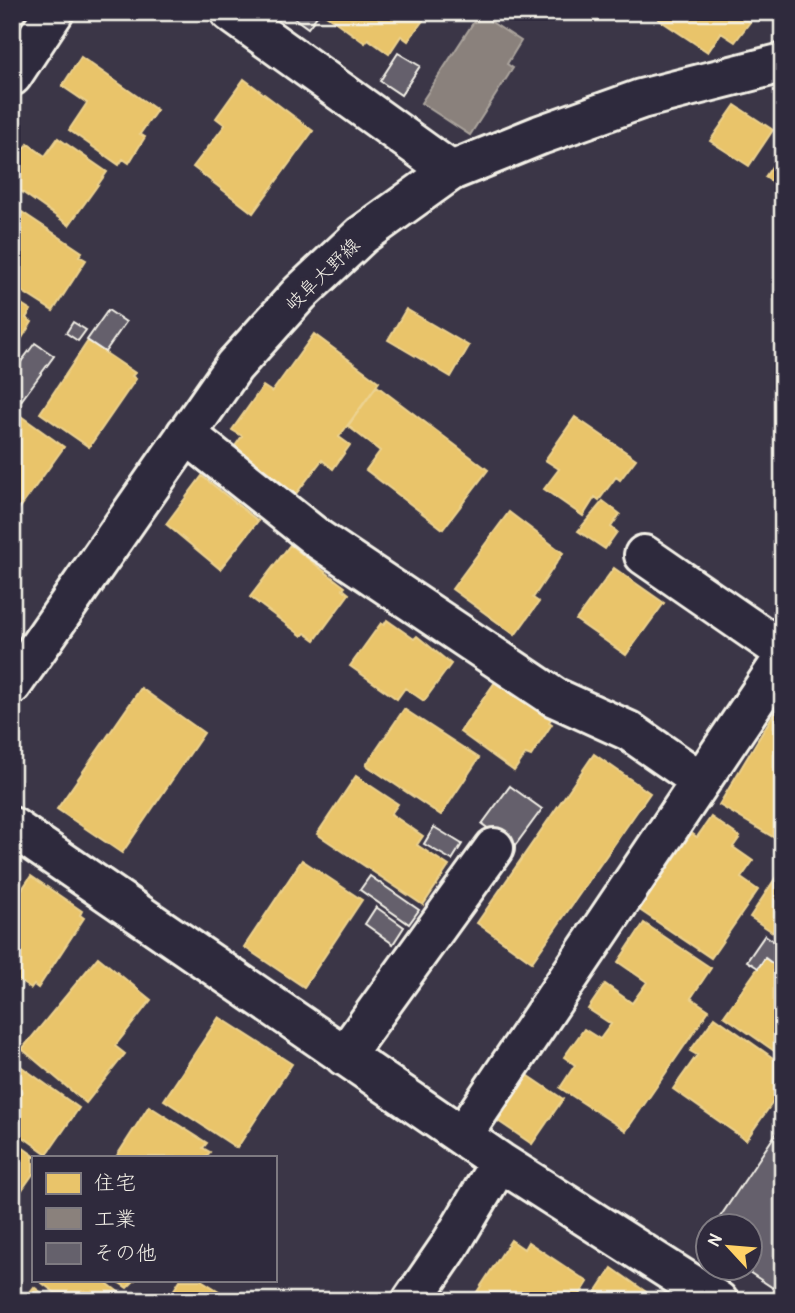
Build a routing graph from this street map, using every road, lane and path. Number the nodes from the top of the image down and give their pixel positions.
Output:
1 (54, 12) edge
2 (229, 12) edge
3 (783, 63) edge
4 (12, 76) edge
5 (451, 171) junction
6 (186, 434) junction
7 (644, 555) dead end
8 (783, 651) edge
9 (783, 659) edge
10 (12, 685) edge
11 (701, 781) junction
12 (12, 828) edge
13 (494, 848) dead end
14 (344, 1055) junction
15 (462, 1136) junction
16 (500, 1162) junction
17 (412, 1301) edge
18 (718, 1301) edge

1 - 4 street
2 - 5 street
3 - 5 street, 岐阜大野線
5 - 6 street, 岐阜大野線
6 - 10 street, 岐阜大野線
6 - 11 street
7 - 8 street
9 - 11 street
11 - 15 street
12 - 14 street
13 - 14 street
14 - 15 street
15 - 16 street
16 - 17 street
16 - 18 street

